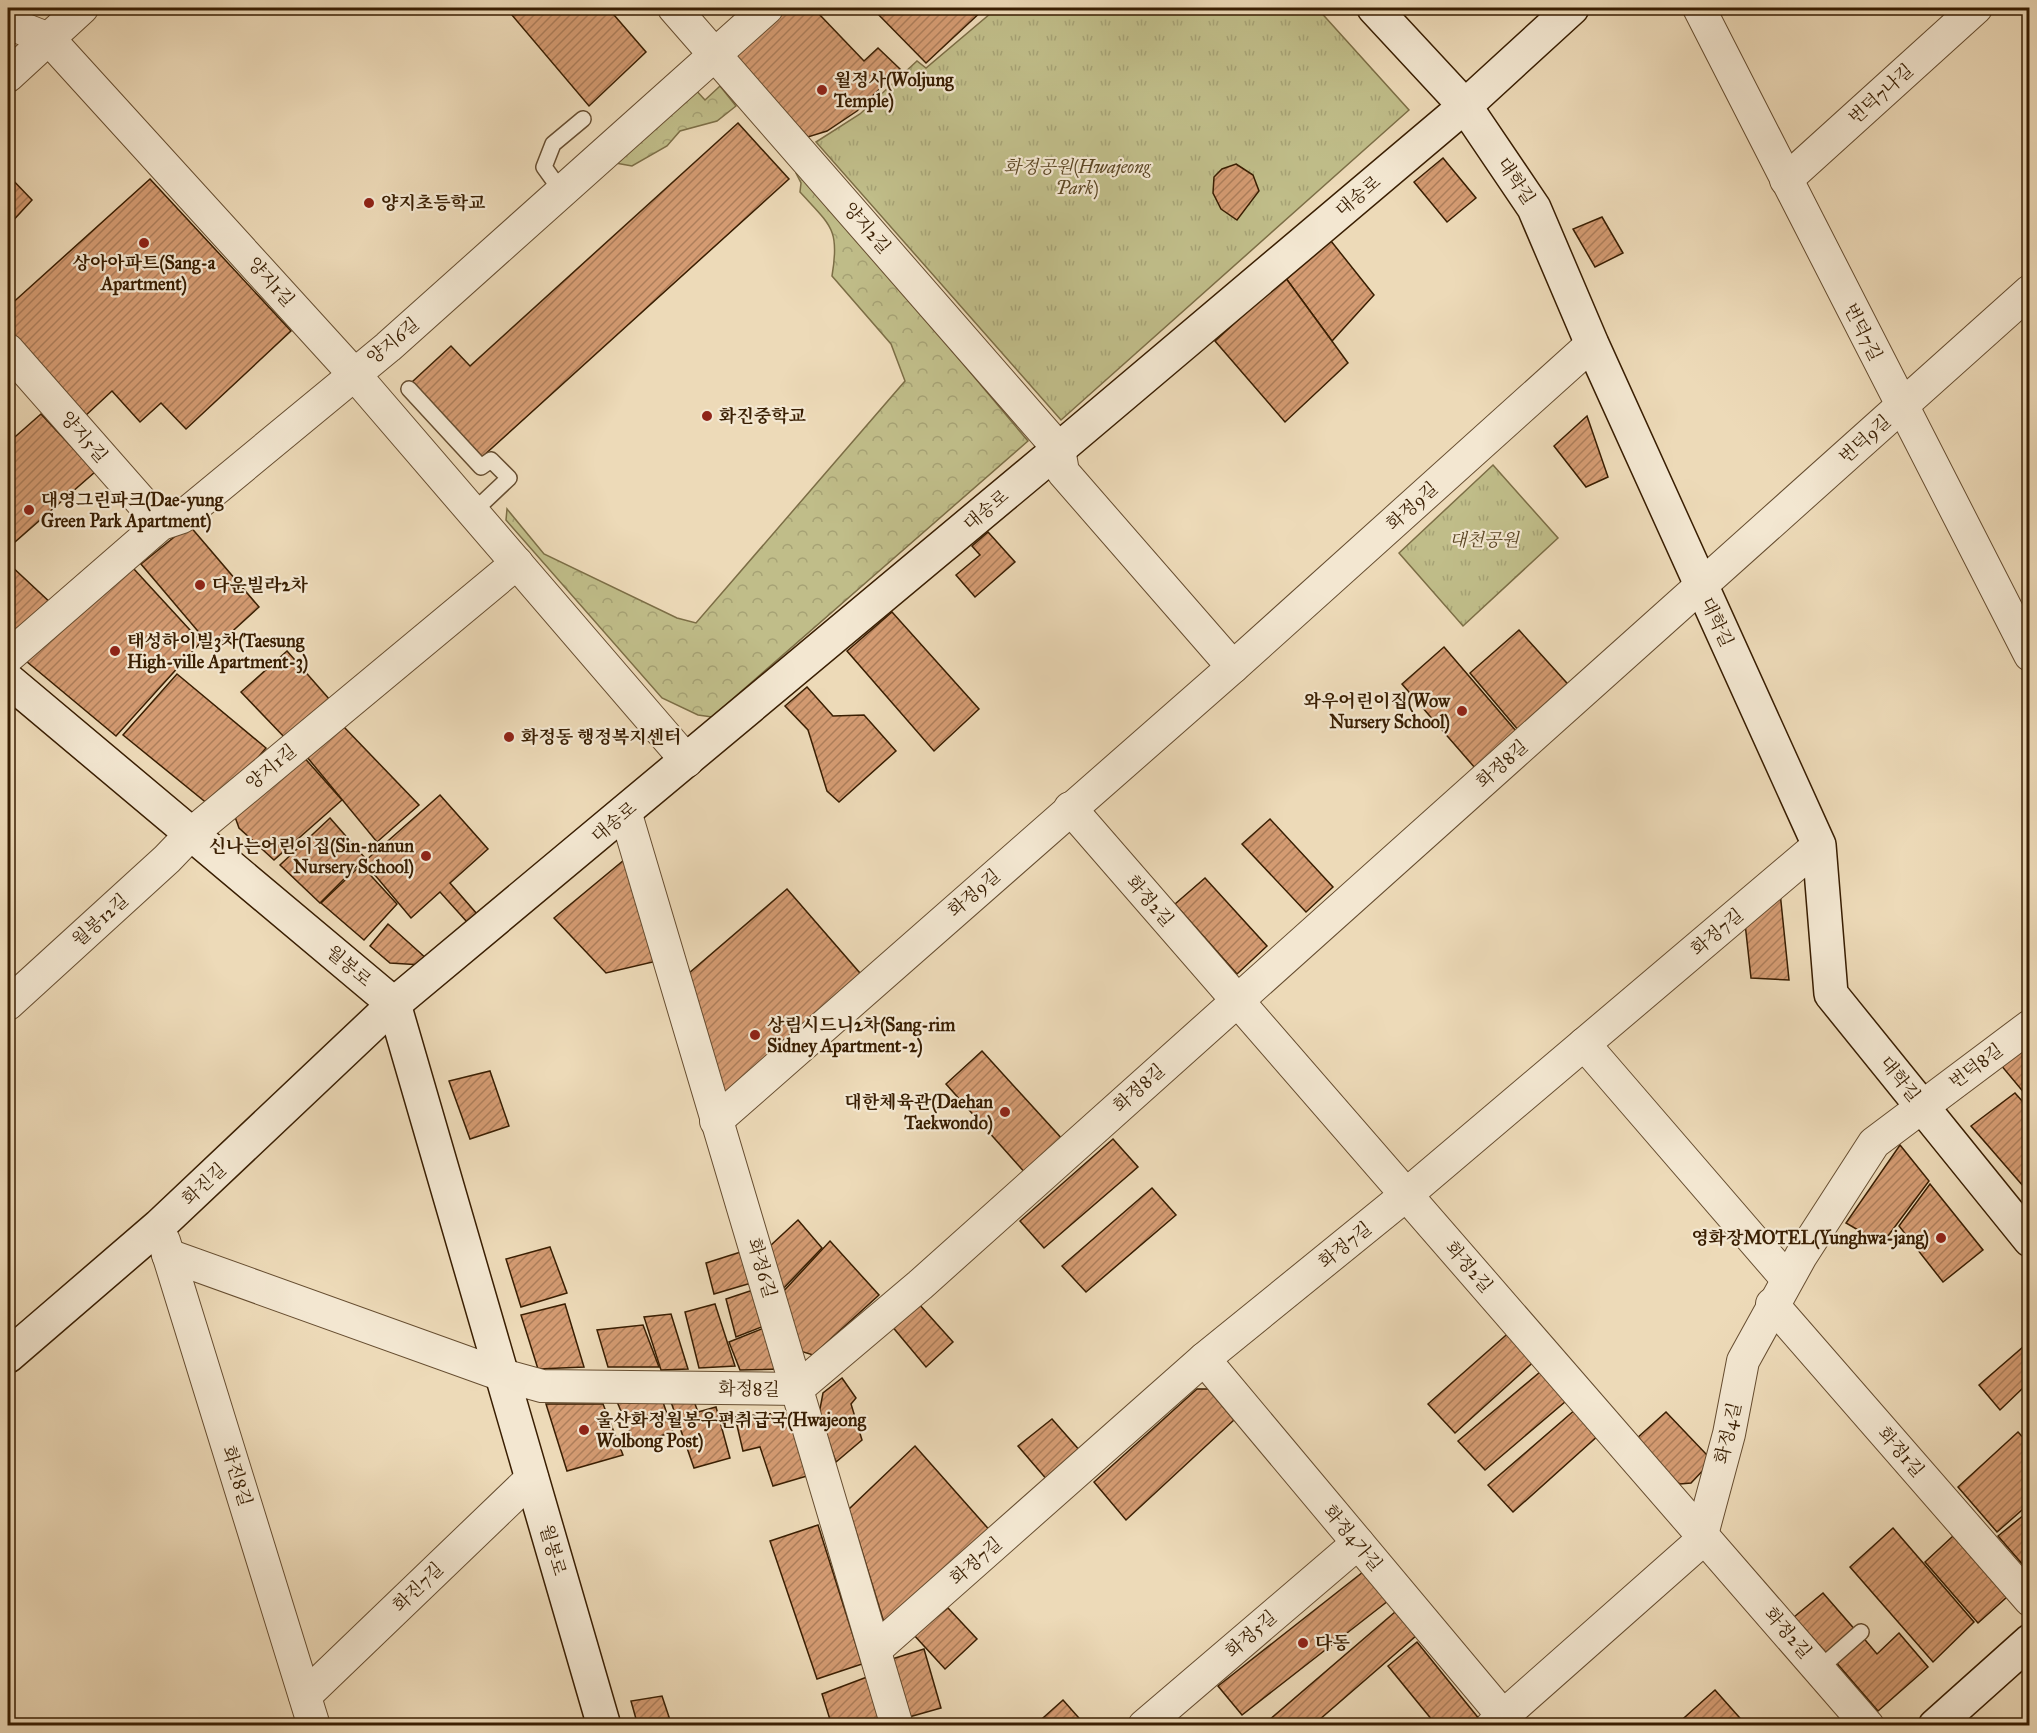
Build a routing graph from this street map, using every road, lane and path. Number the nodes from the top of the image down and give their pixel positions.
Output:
1 (82, 8) edge
2 (674, 8) edge
3 (766, 8) edge
4 (1374, 8) edge
5 (1572, 8) edge
6 (1699, 8) edge
7 (1976, 8) edge
8 (8, 23) edge
9 (49, 39) junction
10 (715, 54) junction
11 (8, 76) edge
12 (1465, 106) junction
13 (583, 119) dead end
14 (1786, 180) junction
15 (562, 192) junction
16 (2030, 291) edge
17 (1592, 344) junction
18 (8, 350) edge
19 (354, 374) junction
20 (408, 389) dead end
21 (1901, 406) junction
22 (1059, 449) junction
23 (473, 512) junction
24 (161, 524) junction
25 (517, 563) junction
26 (1701, 586) junction
27 (2020, 606) edge
28 (2030, 655) edge
29 (8, 657) edge
30 (1233, 668) junction
31 (8, 680) edge
32 (687, 761) junction
33 (1070, 808) junction
34 (626, 812) junction
35 (191, 834) junction
36 (1819, 845) junction
37 (1236, 1001) junction
38 (8, 1004) edge
39 (394, 1004) junction
40 (2030, 1026) edge
41 (1584, 1044) junction
42 (1922, 1106) junction
43 (716, 1121) junction
44 (1406, 1195) junction
45 (2030, 1240) edge
46 (164, 1241) junction
47 (1780, 1291) junction
48 (8, 1356) edge
49 (1204, 1359) junction
50 (502, 1375) junction
51 (797, 1389) junction
52 (532, 1478) junction
53 (1702, 1533) junction
54 (1358, 1543) junction
55 (2030, 1600) edge
56 (1861, 1632) dead end
57 (2030, 1641) edge
58 (875, 1650) junction
59 (1819, 1669) junction
60 (305, 1696) junction
61 (1498, 1721) edge
62 (314, 1725) edge
63 (604, 1725) edge
64 (897, 1725) edge
65 (1144, 1725) edge
66 (1868, 1725) edge
67 (1935, 1725) edge

1 - 9 street
2 - 10 street, 양지2길
3 - 10 street, 양지6길
4 - 12 street, 대학길
5 - 12 street, 대송로
6 - 14 street, 번덕7길
7 - 14 street, 번덕7나길
8 - 9 street, 양지1길
9 - 11 street
9 - 19 street, 양지1길
10 - 15 street, 양지6길
10 - 22 street, 양지2길
12 - 17 street, 대학길
12 - 22 street, 대송로
13 - 15 lane
14 - 21 street, 번덕7길
15 - 19 street, 양지6길
16 - 21 street, 번덕9길
17 - 26 street, 대학길
17 - 30 street, 화정9길
18 - 24 street, 양지5길
19 - 23 street, 양지1길
19 - 24 street, 양지6길
20 - 23 lane
21 - 26 street, 번덕9길
21 - 27 street, 번덕7길
22 - 30 street
22 - 32 street, 대송로
23 - 25 street, 양지1길
24 - 29 street, 양지6길
25 - 32 street, 양지1길
25 - 35 street, 양지1길
26 - 36 street, 대학길
26 - 37 street, 화정8길
27 - 28 street, 번덕7길
30 - 33 street, 화정9길
31 - 35 street, 월봉로
32 - 34 street, 대송로
33 - 37 street, 화정2길
33 - 43 street, 화정9길
34 - 39 street, 대송로
34 - 43 street, 화정6길
35 - 38 street, 월봉12길
35 - 39 street, 월봉로
36 - 41 street, 화정7길
36 - 42 street, 대학길
37 - 44 street, 화정2길
37 - 51 street, 화정8길
39 - 46 street, 화진길
39 - 50 street, 월봉로
40 - 42 street, 번덕8길
41 - 44 street, 화정7길
41 - 47 street, 화정1길
42 - 45 street, 대학길
42 - 47 street, 화정4길
43 - 51 street, 화정6길
44 - 49 street, 화정7길
44 - 53 street, 화정2길
46 - 48 street, 화진길
46 - 50 street
46 - 60 street, 화진8길
47 - 53 street, 화정4길
47 - 55 street, 화정1길
49 - 54 street, 화정4가길
49 - 58 street, 화정7길
50 - 51 street, 화정8길
50 - 52 street, 월봉로
51 - 58 street, 화정6길
52 - 60 street, 화진7길
52 - 63 street, 월봉로
53 - 59 street, 화정2길
53 - 61 street, 화정4길
54 - 61 street, 화정4가길
54 - 65 street, 화정5길
56 - 59 lane
57 - 67 street
58 - 64 street, 화정6길
59 - 66 street, 화정2길
60 - 62 street, 화진8길

